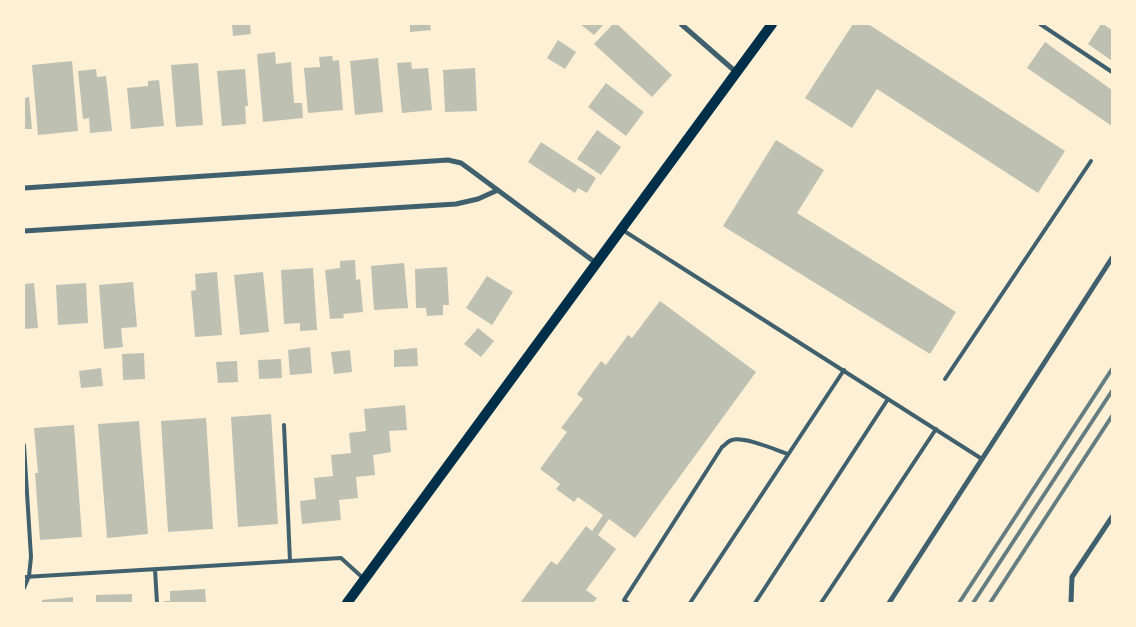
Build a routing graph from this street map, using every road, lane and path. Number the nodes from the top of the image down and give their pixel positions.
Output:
1 (681, 24) edge
2 (772, 24) edge
3 (1040, 24) edge
4 (736, 72) junction
5 (1112, 72) edge
6 (1091, 160) dead end
7 (24, 188) edge
8 (498, 190) junction
9 (621, 229) junction
10 (24, 231) edge
11 (1112, 258) edge
12 (596, 263) junction
13 (844, 370) junction
14 (945, 379) dead end
15 (888, 399) junction
16 (284, 425) dead end
17 (936, 429) junction
18 (24, 445) edge
19 (788, 454) junction
20 (982, 459) junction
21 (1112, 516) edge
22 (290, 561) junction
23 (155, 569) junction
24 (26, 576) edge
25 (365, 579) junction
26 (24, 588) edge
27 (156, 603) edge
28 (347, 603) edge
29 (628, 603) edge
30 (690, 603) edge
31 (755, 603) edge
32 (821, 603) edge
33 (889, 603) edge
34 (1071, 603) edge

1 - 4 street
2 - 4 main road
3 - 5 lane
4 - 9 main road
6 - 14 lane
7 - 8 street
8 - 10 street
8 - 12 street
9 - 12 main road
9 - 13 lane
11 - 20 street
12 - 25 main road
13 - 15 lane
13 - 19 lane
15 - 17 lane
15 - 31 lane
16 - 22 lane
17 - 20 lane
17 - 32 lane
18 - 24 lane
19 - 29 lane
19 - 30 lane
20 - 33 street
21 - 34 street
22 - 23 lane
22 - 25 lane
23 - 24 lane
23 - 27 lane
24 - 26 lane
25 - 28 main road

